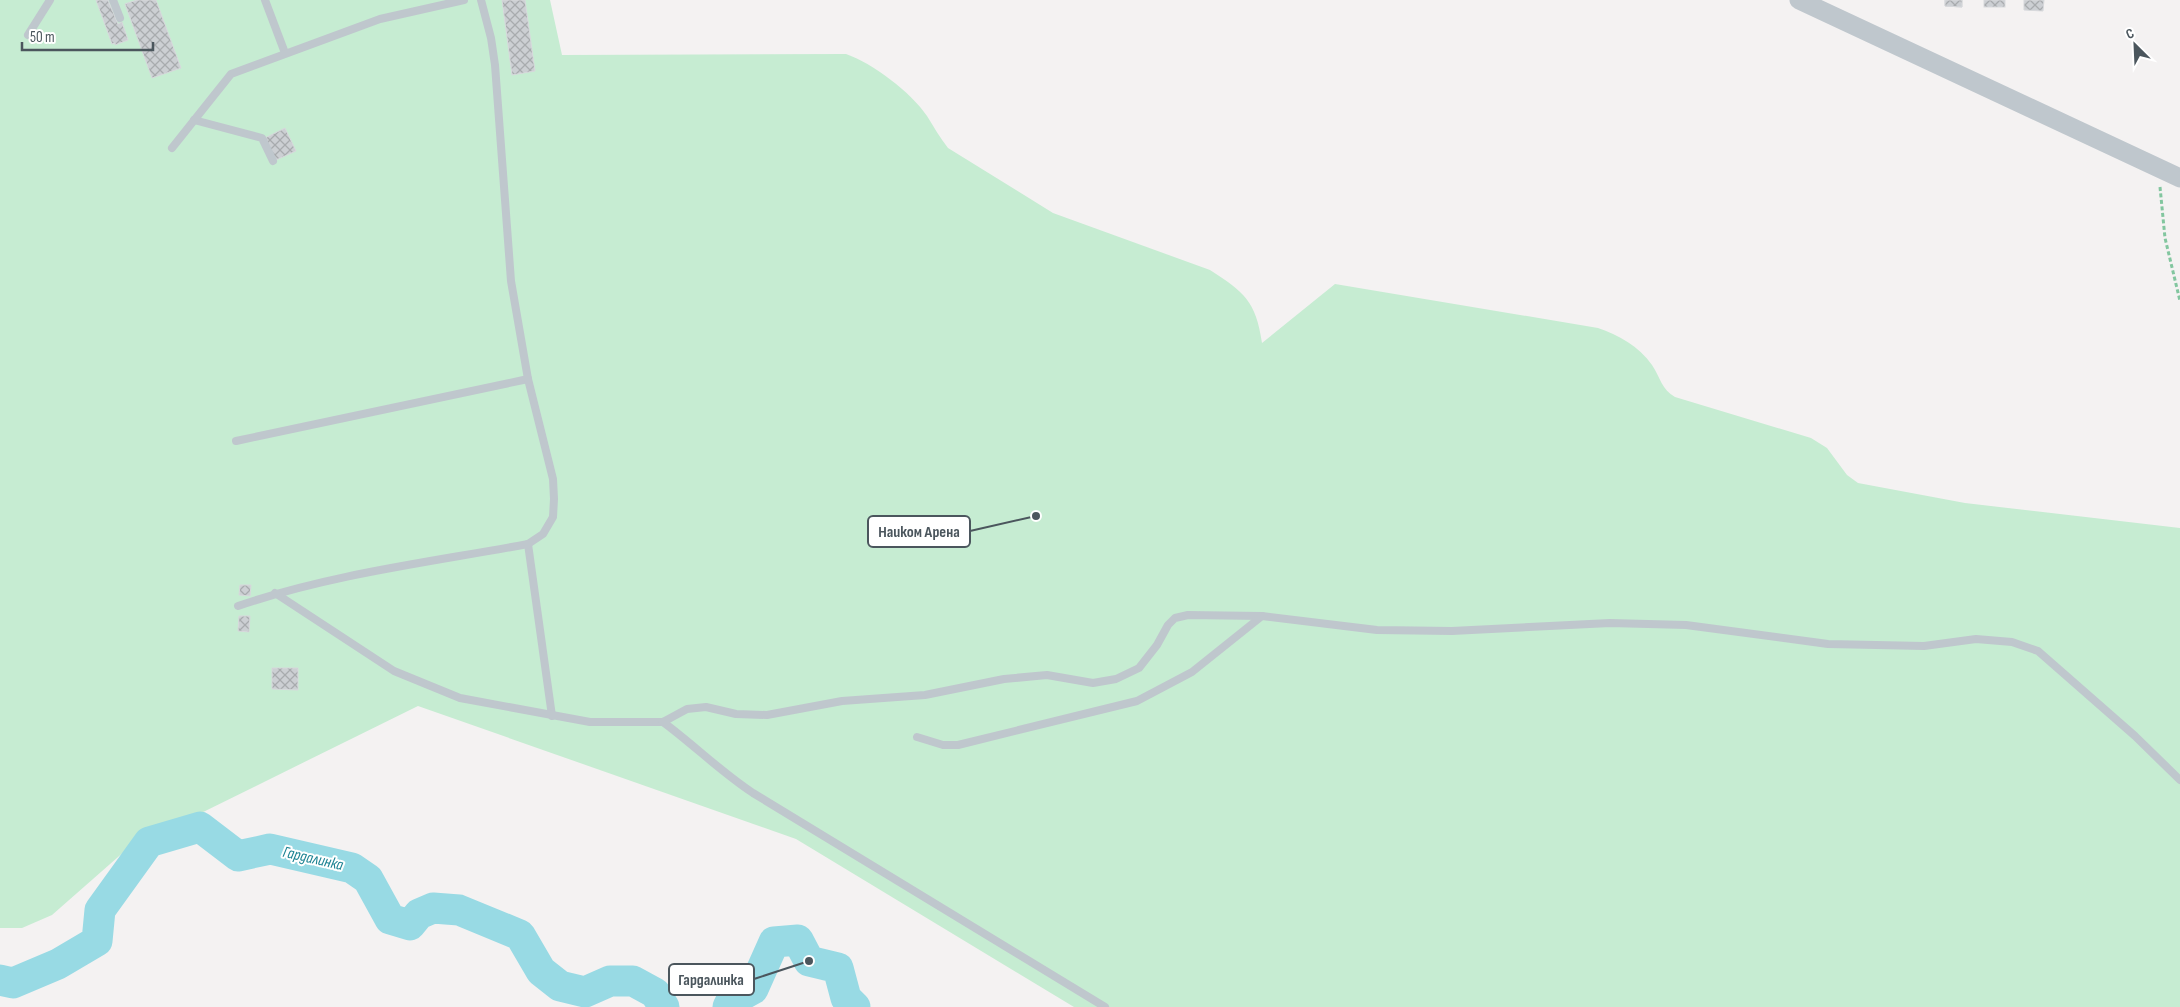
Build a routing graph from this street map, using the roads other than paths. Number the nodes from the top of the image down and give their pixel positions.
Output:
1 (50, 0) edge
2 (113, 0) edge
3 (265, 0) edge
4 (464, 0) edge
5 (481, 0) edge
6 (1799, 0) edge
7 (120, 18) dead end
8 (28, 35) dead end
9 (285, 53) junction
10 (194, 120) junction
11 (172, 148) dead end
12 (273, 161) dead end
13 (2180, 178) edge
14 (528, 379) junction
15 (236, 442) dead end
16 (528, 544) junction
17 (275, 593) junction
18 (238, 606) dead end
19 (1262, 616) junction
20 (552, 716) junction
21 (663, 722) junction
22 (917, 737) dead end
23 (2180, 780) edge
24 (1105, 1007) edge

1 - 8 lane
2 - 7 lane
3 - 9 lane
4 - 9 lane
5 - 14 lane
6 - 13 street
9 - 10 lane
10 - 11 lane
10 - 12 lane
14 - 15 lane
14 - 16 lane
16 - 17 lane
16 - 20 lane
17 - 18 lane
17 - 20 lane
19 - 21 lane
19 - 22 lane
19 - 23 lane
20 - 21 lane
21 - 24 lane

